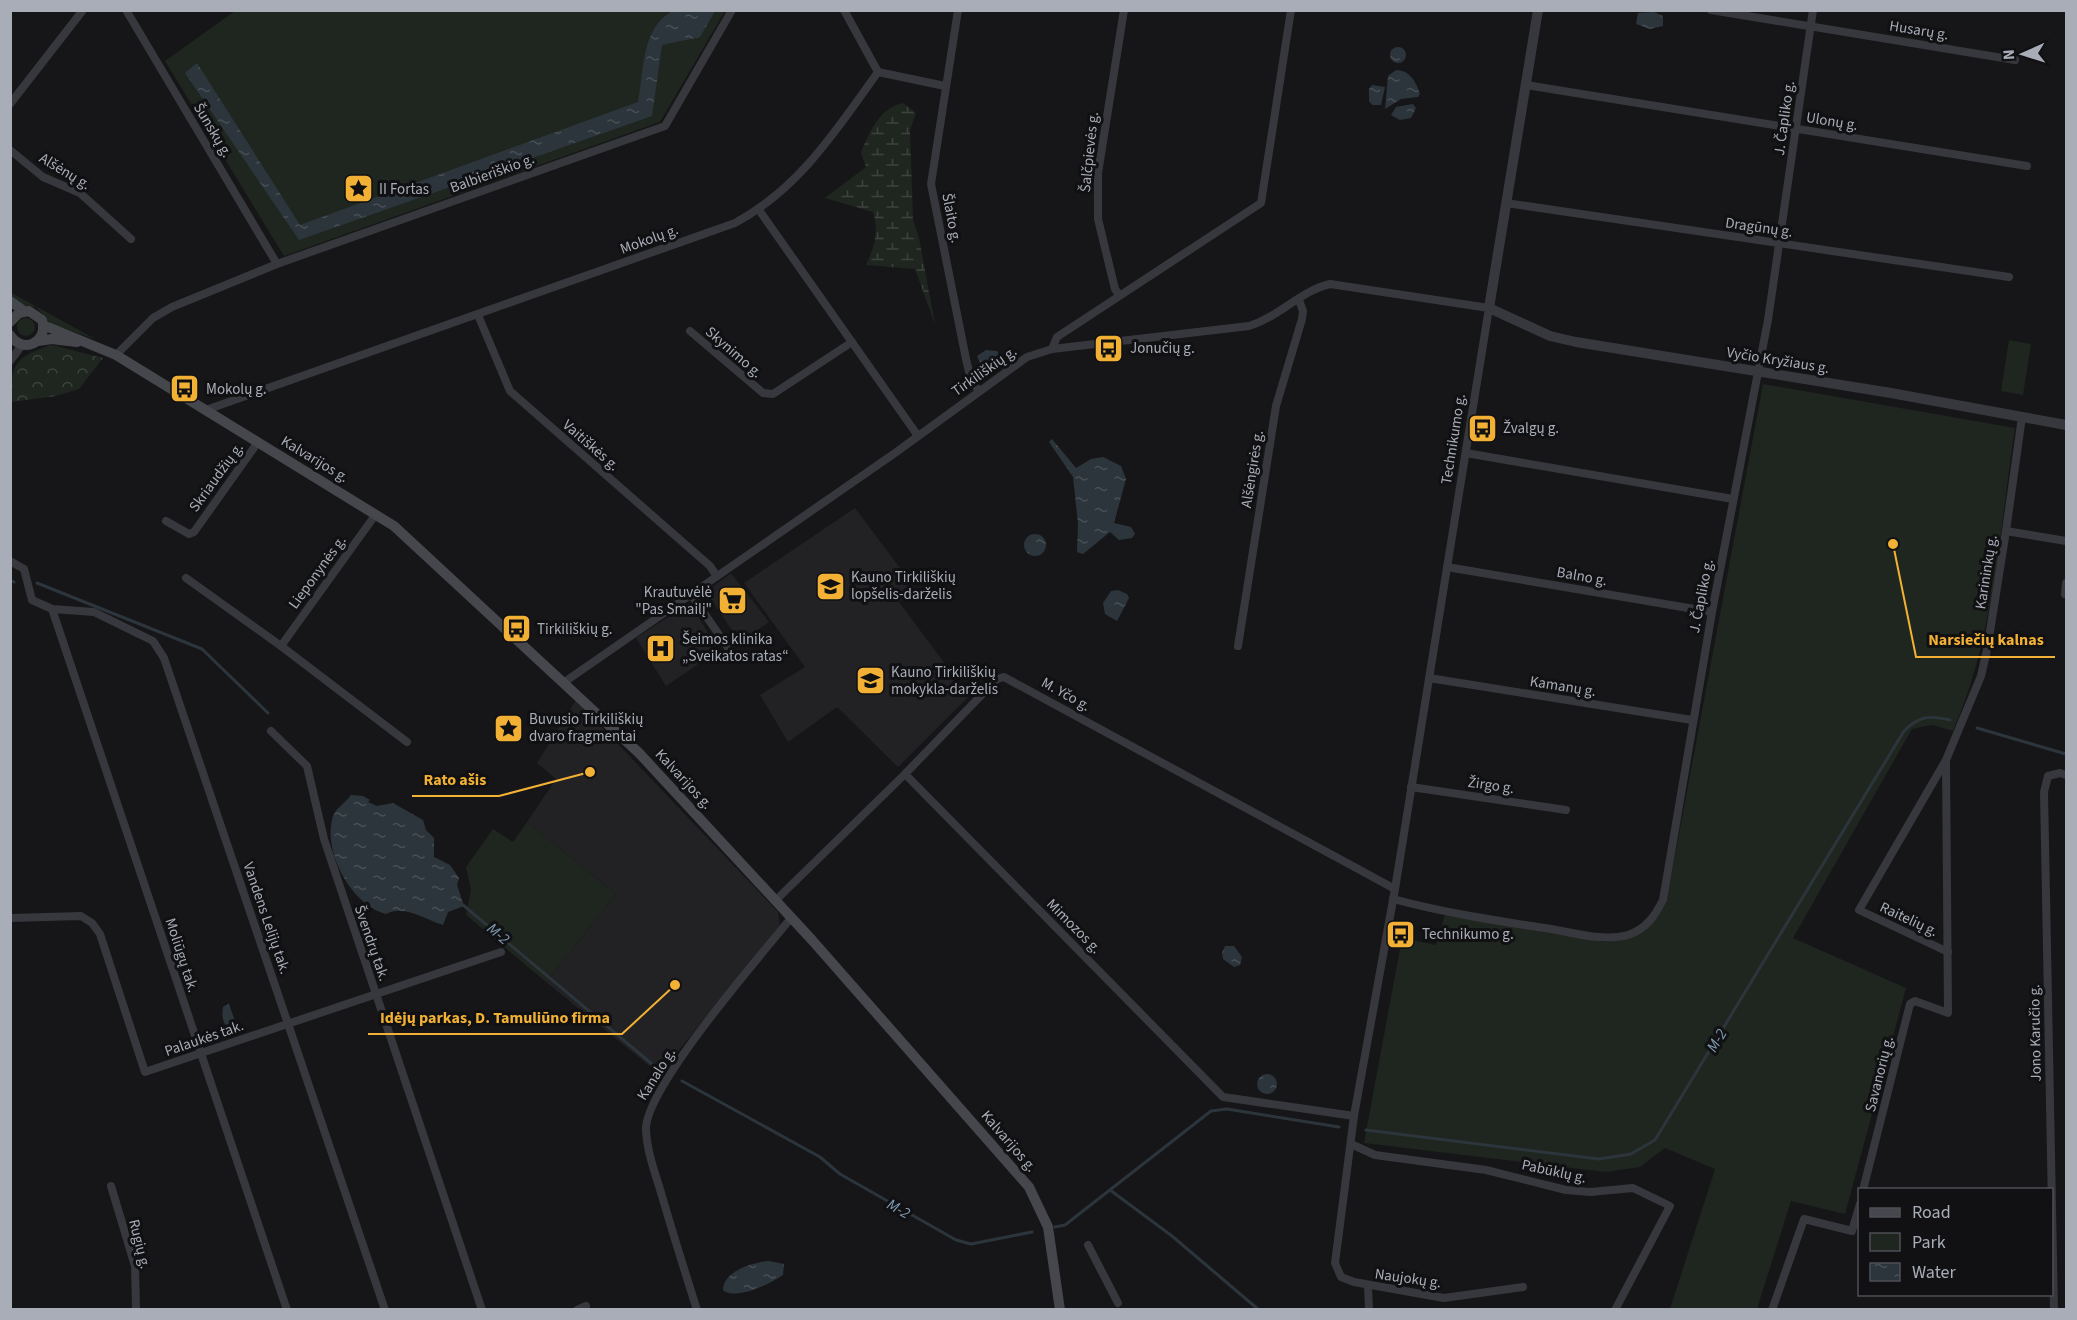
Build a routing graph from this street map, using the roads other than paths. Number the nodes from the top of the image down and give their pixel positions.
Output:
1 (83, 10) edge
2 (126, 10) edge
3 (732, 10) edge
4 (844, 10) edge
5 (958, 10) edge
6 (1124, 10) edge
7 (1291, 10) edge
8 (1538, 10) edge
9 (1711, 10) edge
10 (1813, 10) edge
11 (1811, 26) junction
12 (2015, 60) dead end
13 (878, 72) junction
14 (1526, 85) junction
15 (945, 86) junction
16 (10, 104) edge
17 (1797, 129) junction
18 (10, 150) edge
19 (2027, 166) dead end
20 (1506, 203) junction
21 (759, 210) junction
22 (131, 239) dead end
23 (1780, 244) junction
24 (277, 264) junction
25 (2009, 277) dead end
26 (1119, 295) junction
27 (1299, 300) junction
28 (10, 301) edge
29 (1489, 308) junction
30 (24, 311) junction
31 (478, 315) junction
32 (11, 320) edge
33 (43, 325) junction
34 (690, 331) dead end
35 (38, 340) junction
36 (14, 341) edge
37 (852, 342) junction
38 (95, 345) junction
39 (1052, 349) junction
40 (116, 355) junction
41 (10, 361) edge
42 (1758, 372) junction
43 (979, 391) junction
44 (206, 410) junction
45 (2022, 417) junction
46 (2067, 425) edge
47 (918, 436) junction
48 (258, 442) junction
49 (1466, 453) junction
50 (1734, 498) junction
51 (376, 514) junction
52 (166, 522) dead end
53 (2006, 531) junction
54 (2067, 541) edge
55 (10, 561) edge
56 (1447, 567) junction
57 (716, 575) junction
58 (186, 578) dead end
59 (2067, 583) edge
60 (690, 593) junction
61 (2065, 594) dead end
62 (52, 609) junction
63 (1712, 612) junction
64 (281, 646) junction
65 (1238, 646) dead end
66 (736, 659) dead end
67 (1429, 678) junction
68 (563, 683) junction
69 (1692, 720) junction
70 (271, 731) dead end
71 (407, 742) dead end
72 (1946, 760) junction
73 (905, 774) junction
74 (2067, 775) edge
75 (1411, 786) junction
76 (1566, 810) dead end
77 (1395, 889) junction
78 (1393, 899) junction
79 (776, 900) junction
80 (1859, 910) joint
81 (10, 918) edge
82 (791, 918) junction
83 (501, 952) dead end
84 (1948, 952) junction
85 (376, 995) junction
86 (288, 1024) junction
87 (201, 1054) junction
88 (1354, 1116) junction
89 (1352, 1144) junction
90 (111, 1186) dead end
91 (1864, 1188) edge
92 (2052, 1188) edge
93 (1858, 1211) edge
94 (1088, 1245) dead end
95 (2053, 1258) edge
96 (1335, 1263) joint
97 (1368, 1286) junction
98 (1523, 1287) dead end
99 (1118, 1303) dead end
100 (136, 1310) edge
101 (286, 1310) edge
102 (384, 1310) edge
103 (482, 1310) edge
104 (697, 1310) edge
105 (1060, 1310) edge
106 (1369, 1310) edge
107 (1615, 1310) edge
108 (1772, 1310) edge
109 (2054, 1310) edge

1 - 16 street
2 - 24 street, Šunskų g.
3 - 24 street, Balbieriškio g.
4 - 13 street
5 - 15 street, Šlaito g.
6 - 26 street, Šalčpievės g.
7 - 26 street, Tirkiliškių g.
8 - 14 street, Technikumo g.
9 - 11 street, Husarų g.
10 - 11 street, J. Čapliko g.
11 - 12 street, Husarų g.
11 - 17 street, J. Čapliko g.
13 - 15 street
13 - 21 street, Mokolų g.
14 - 17 street, Ulonų g.
14 - 20 street, Technikumo g.
15 - 43 street, Šlaito g.
17 - 19 street, Ulonų g.
17 - 23 street, J. Čapliko g.
18 - 22 street, Alšėnų g.
20 - 23 street, Dragūnų g.
20 - 29 street, Technikumo g.
21 - 31 street, Mokolų g.
21 - 37 street
23 - 25 street, Dragūnų g.
23 - 42 street, J. Čapliko g.
24 - 40 street, Balbieriškio g.
26 - 39 street, Tirkiliškių g.
27 - 29 street
27 - 39 street
27 - 65 street, Alšėngirės g.
28 - 30 main road
29 - 42 street, Vyčio Kryžiaus g.
29 - 49 street, Technikumo g.
30 - 32 main road
30 - 33 main road, Kalvarijos g.
31 - 44 street, Mokolų g.
31 - 57 street, Vaitiškės g.
33 - 35 main road
33 - 38 main road, Kalvarijos g.
34 - 37 street, Skynimo g.
35 - 36 main road, Kalvarijos g.
35 - 38 main road, Kalvarijos g.
36 - 41 street
37 - 47 street
38 - 40 main road, Kalvarijos g.
39 - 43 street, Tirkiliškių g.
40 - 44 main road, Kalvarijos g.
42 - 45 street, Vyčio Kryžiaus g.
42 - 50 street, J. Čapliko g.
43 - 47 street, Tirkiliškių g.
44 - 48 main road, Kalvarijos g.
45 - 46 street, Vyčio Kryžiaus g.
45 - 53 street, Karininkų g.
47 - 57 street, Tirkiliškių g.
48 - 51 main road, Kalvarijos g.
48 - 52 street, Skriaudžių g.
49 - 50 street
49 - 56 street, Technikumo g.
50 - 63 street, J. Čapliko g.
51 - 64 street, Lieponynės g.
51 - 68 main road, Kalvarijos g.
53 - 54 street
53 - 72 street, Karininkų g.
55 - 62 street
56 - 63 street, Balno g.
56 - 67 street, Technikumo g.
57 - 60 street, Tirkiliškių g.
58 - 64 street
59 - 61 street
60 - 66 street
60 - 68 street, Tirkiliškių g.
62 - 86 street, Vandens Lelijų tak.
62 - 87 street, Moliūgų tak.
63 - 69 street, J. Čapliko g.
64 - 71 street
67 - 69 street, Kamanų g.
67 - 75 street, Technikumo g.
68 - 79 main road, Kalvarijos g.
69 - 78 street, J. Čapliko g.
70 - 85 street, Švendrų tak.
72 - 80 street, Karininkų g.
72 - 84 street
73 - 77 street, M. Yčo g.
73 - 79 street, M. Yčo g.
73 - 88 street, Mimozos g.
74 - 92 street, Jono Karučio g.
75 - 76 street, Žirgo g.
75 - 77 street, Technikumo g.
77 - 78 street, Technikumo g.
78 - 88 street, Technikumo g.
79 - 82 main road, Kalvarijos g.
80 - 84 street, Raitelių g.
81 - 87 street, Palaukės tak.
82 - 104 street, Kanalo g.
82 - 105 main road, Kalvarijos g.
83 - 85 street, Palaukės tak.
84 - 91 street, Savanorių g.
85 - 86 street, Palaukės tak.
85 - 103 street, Švendrų tak.
86 - 87 street, Palaukės tak.
86 - 102 street, Vandens Lelijų tak.
87 - 101 street, Moliūgų tak.
88 - 89 street, Technikumo g.
89 - 96 street, Technikumo g.
89 - 107 street, Pabūklų g.
90 - 100 street, Rugių g.
93 - 108 street
94 - 99 street
95 - 109 street, Jono Karučio g.
96 - 97 street, Naujokų g.
97 - 98 street, Naujokų g.
97 - 106 street

